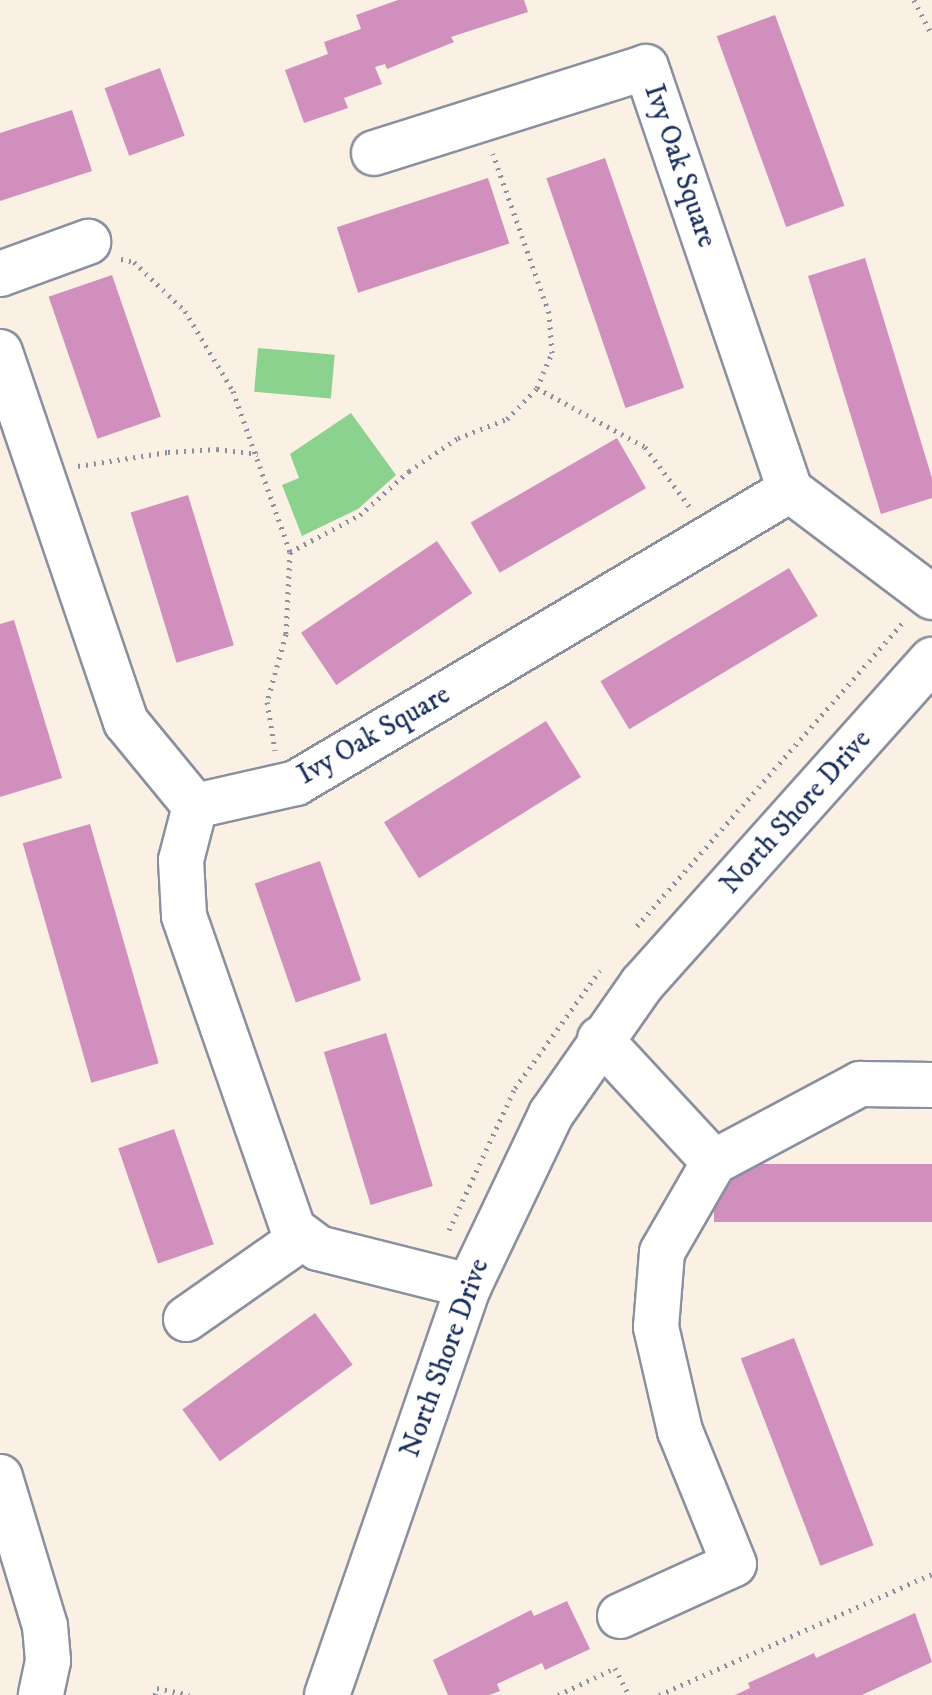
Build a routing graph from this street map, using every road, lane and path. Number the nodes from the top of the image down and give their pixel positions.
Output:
1 (914, 0) edge
2 (932, 35) edge
3 (480, 119) junction
4 (374, 153) dead end
5 (78, 245) joint
6 (0, 274) edge
7 (0, 352) edge
8 (537, 388) junction
9 (258, 454) junction
10 (42, 476) junction
11 (790, 490) junction
12 (710, 536) junction
13 (290, 552) junction
14 (932, 597) edge
15 (932, 660) edge
16 (281, 787) junction
17 (195, 806) junction
18 (600, 1039) junction
19 (932, 1085) edge
20 (714, 1162) junction
21 (303, 1237) junction
22 (469, 1286) junction
23 (186, 1319) dead end
24 (0, 1477) edge
25 (932, 1574) edge
26 (620, 1616) dead end
27 (41, 1695) edge
28 (155, 1695) edge
29 (189, 1695) edge
30 (327, 1695) edge
31 (558, 1695) edge
32 (629, 1695) edge
33 (659, 1695) edge

1 - 2 path
3 - 4 street, Ivy Oak Square
3 - 8 path
3 - 11 street, Ivy Oak Square
5 - 6 street
5 - 9 path
7 - 10 street
8 - 12 path
8 - 13 path
9 - 10 path
9 - 13 path
10 - 17 street
11 - 12 street, Ivy Oak Square
11 - 14 street
12 - 16 street, Ivy Oak Square
13 - 16 path
15 - 18 street, North Shore Drive
16 - 17 street, Ivy Oak Square
17 - 21 street
18 - 20 street
18 - 22 street, North Shore Drive
19 - 20 street
20 - 26 street
21 - 22 street
21 - 23 street
22 - 30 street, North Shore Drive
24 - 27 street
25 - 33 path
28 - 29 path
31 - 32 path

